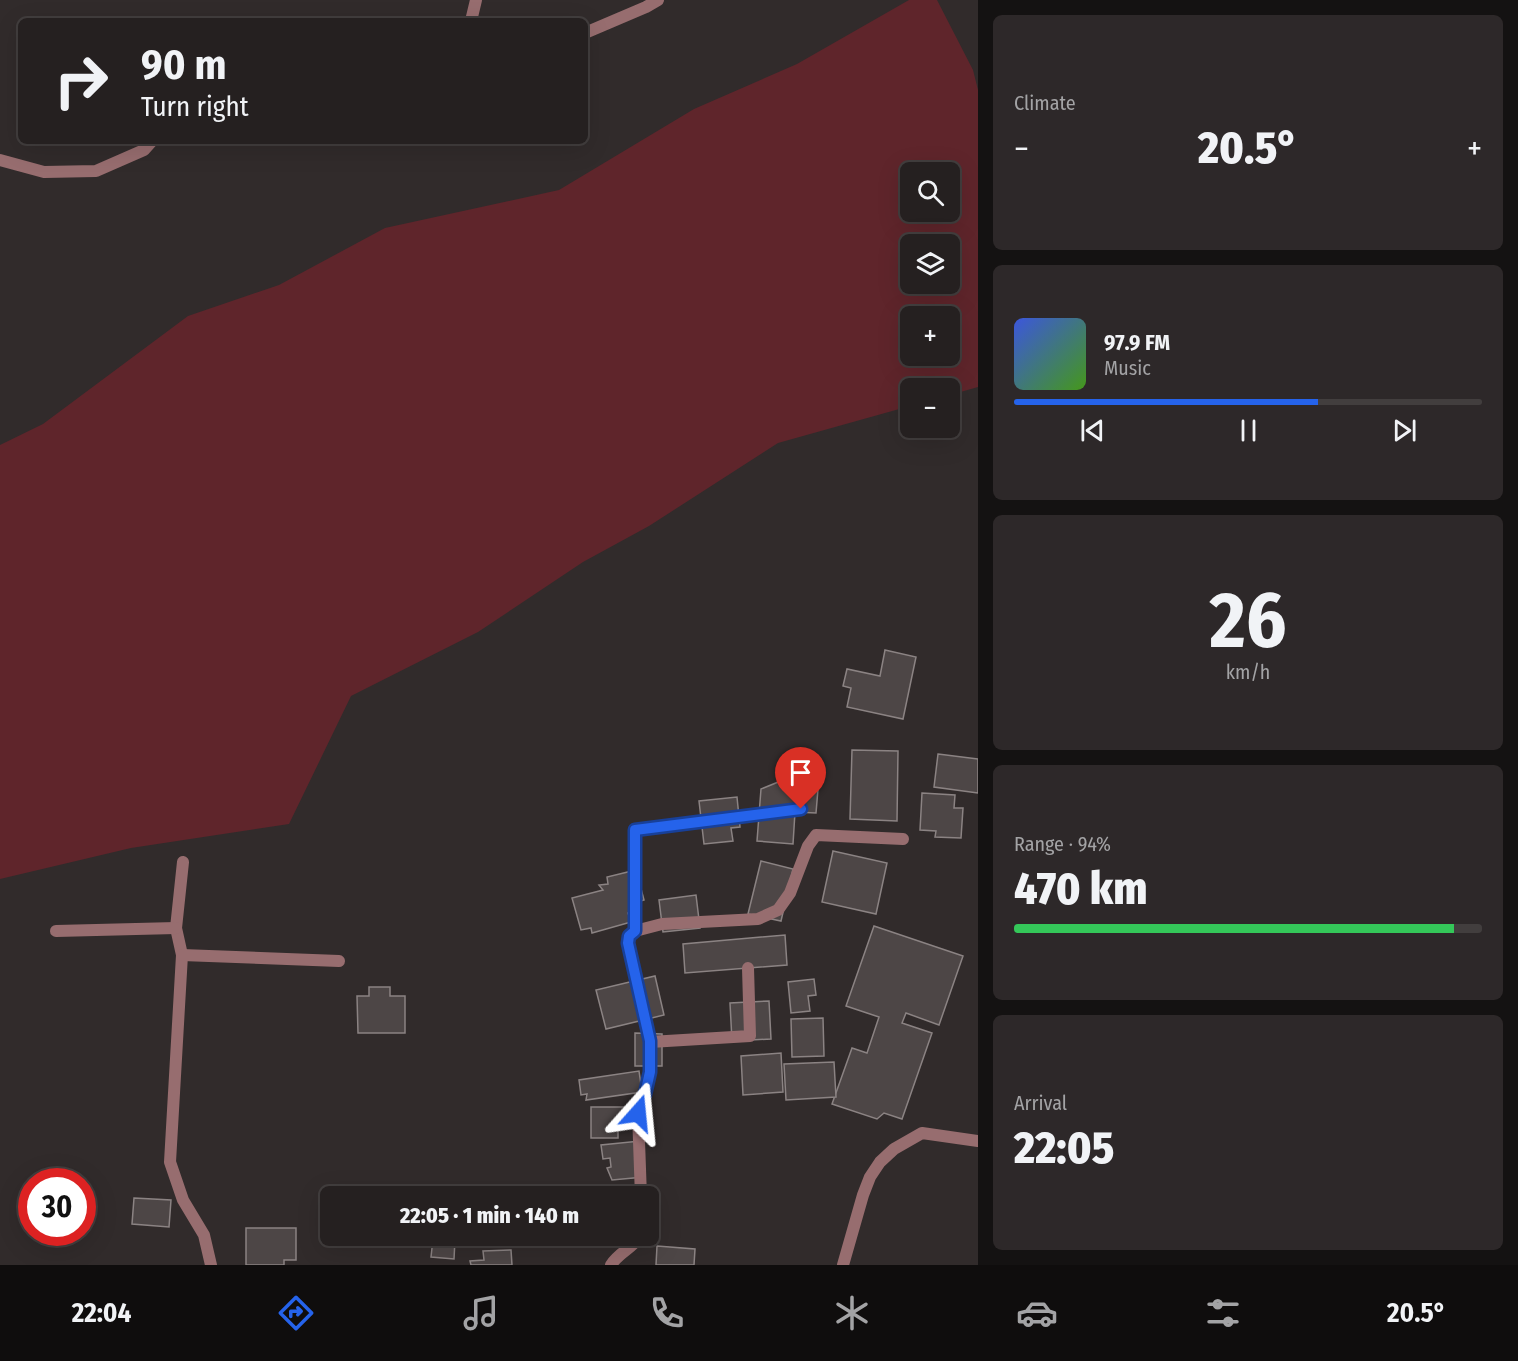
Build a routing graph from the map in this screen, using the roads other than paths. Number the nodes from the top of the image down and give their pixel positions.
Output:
1 (476, 0) edge
2 (658, 0) edge
3 (472, 18) edge
4 (588, 32) edge
5 (149, 144) edge
6 (0, 160) edge
7 (801, 809) dead end
8 (903, 839) dead end
9 (183, 862) dead end
10 (176, 928) junction
11 (56, 931) dead end
12 (635, 931) junction
13 (182, 955) junction
14 (339, 960) dead end
15 (748, 968) dead end
16 (650, 1041) junction
17 (978, 1141) edge
18 (641, 1186) edge
19 (632, 1246) edge
20 (211, 1265) edge
21 (611, 1265) edge
22 (843, 1265) edge

1 - 3 street
2 - 4 street
5 - 6 street
7 - 12 street
8 - 12 street
9 - 10 street
10 - 11 street
10 - 13 street
12 - 16 street
13 - 14 street
13 - 20 street
15 - 16 street
16 - 18 street
17 - 22 street
19 - 21 street

